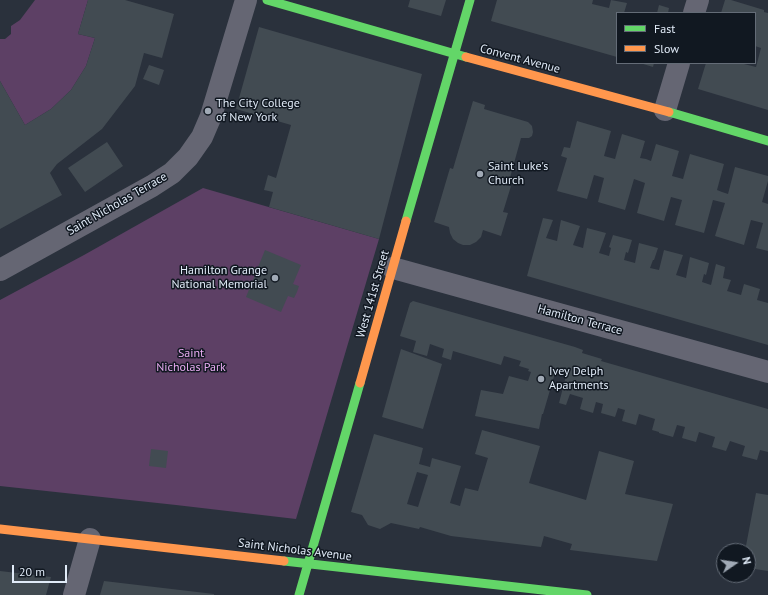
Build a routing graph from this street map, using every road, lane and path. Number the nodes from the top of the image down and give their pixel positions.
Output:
1 (246, 0) edge
2 (267, 0) edge
3 (470, 0) edge
4 (698, 0) edge
5 (694, 12) edge
6 (455, 54) junction
7 (679, 64) edge
8 (665, 110) junction
9 (768, 141) edge
10 (393, 268) junction
11 (0, 270) edge
12 (768, 372) edge
13 (0, 529) edge
14 (90, 539) junction
15 (309, 564) junction
16 (74, 595) edge
17 (299, 595) edge
18 (587, 595) edge

1 - 11 street, Saint Nicholas Terrace
2 - 6 street, Convent Avenue
3 - 6 street, West 141st Street
4 - 5 street
6 - 8 street, Convent Avenue
6 - 10 street, West 141st Street
7 - 8 street
8 - 9 street, Convent Avenue
10 - 12 street, Hamilton Terrace
10 - 15 street, West 141st Street
13 - 14 street, Saint Nicholas Avenue
14 - 15 street, Saint Nicholas Avenue
14 - 16 street
15 - 17 street, West 141st Street
15 - 18 street, Saint Nicholas Avenue

